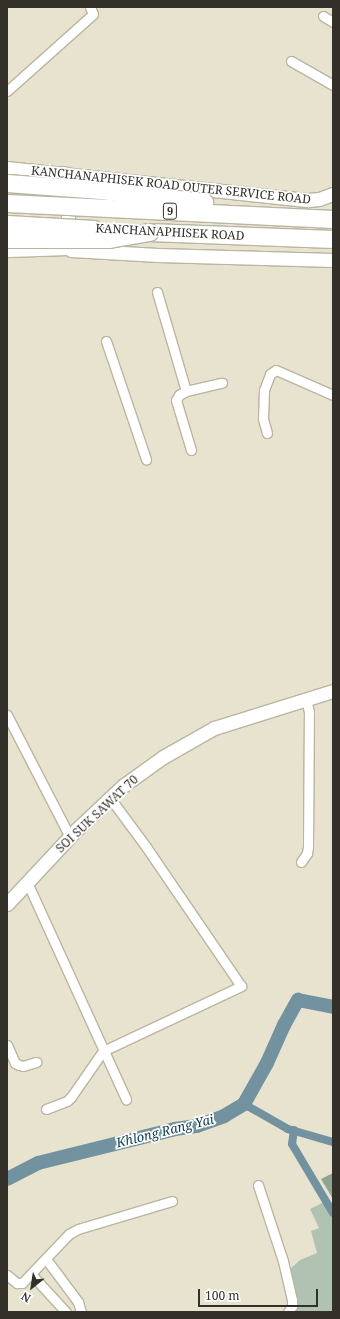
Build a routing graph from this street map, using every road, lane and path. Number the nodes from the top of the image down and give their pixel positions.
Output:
1 (90, 7) edge
2 (323, 16) dead end
3 (333, 22) edge
4 (292, 61) dead end
5 (333, 85) edge
6 (7, 92) edge
7 (7, 168) edge
8 (64, 173) junction
9 (7, 183) edge
10 (333, 194) edge
11 (7, 203) edge
12 (312, 218) junction
13 (333, 219) edge
14 (7, 224) edge
15 (149, 232) junction
16 (7, 239) edge
17 (333, 239) edge
18 (71, 250) junction
19 (7, 252) edge
20 (333, 260) edge
21 (157, 292) dead end
22 (106, 341) dead end
23 (222, 383) dead end
24 (186, 391) junction
25 (333, 395) edge
26 (267, 433) dead end
27 (191, 450) dead end
28 (146, 458) dead end
29 (333, 691) edge
30 (306, 699) junction
31 (7, 715) edge
32 (110, 798) junction
33 (70, 837) junction
34 (301, 862) dead end
35 (27, 882) junction
36 (7, 904) edge
37 (7, 1046) edge
38 (103, 1051) junction
39 (36, 1062) dead end
40 (126, 1099) dead end
41 (46, 1109) dead end
42 (258, 1185) dead end
43 (172, 1201) dead end
44 (46, 1259) junction
45 (31, 1274) junction
46 (7, 1275) edge
47 (66, 1312) edge
48 (81, 1312) edge
49 (288, 1312) edge

1 - 6 street
2 - 3 street
4 - 5 street
7 - 8 main road, KANCHANAPHISEK ROAD OUTER SERVICE ROAD
8 - 10 main road, KANCHANAPHISEK ROAD OUTER SERVICE ROAD
8 - 18 main road
9 - 12 highway, bridge
11 - 12 highway, KANCHANAPHISEK ROAD / 9, bridge
12 - 13 highway, KANCHANAPHISEK ROAD / 9, bridge
14 - 15 highway, KANCHANAPHISEK ROAD / 9, bridge
15 - 16 highway, bridge
15 - 17 highway, KANCHANAPHISEK ROAD / 9
18 - 19 street
18 - 20 main road
21 - 24 street
22 - 28 street
23 - 24 street
24 - 27 street
25 - 26 street
29 - 30 main road, SOI SUK SAWAT 70
30 - 32 main road, SOI SUK SAWAT 70
30 - 34 street
31 - 33 street
32 - 33 main road, SOI SUK SAWAT 70
32 - 38 street
33 - 35 main road, SOI SUK SAWAT 70
35 - 36 main road, SOI SUK SAWAT 70
35 - 38 street
37 - 39 street
38 - 40 street
38 - 41 street
42 - 49 street
43 - 44 street
44 - 45 street
44 - 48 street
45 - 46 street
45 - 47 street

